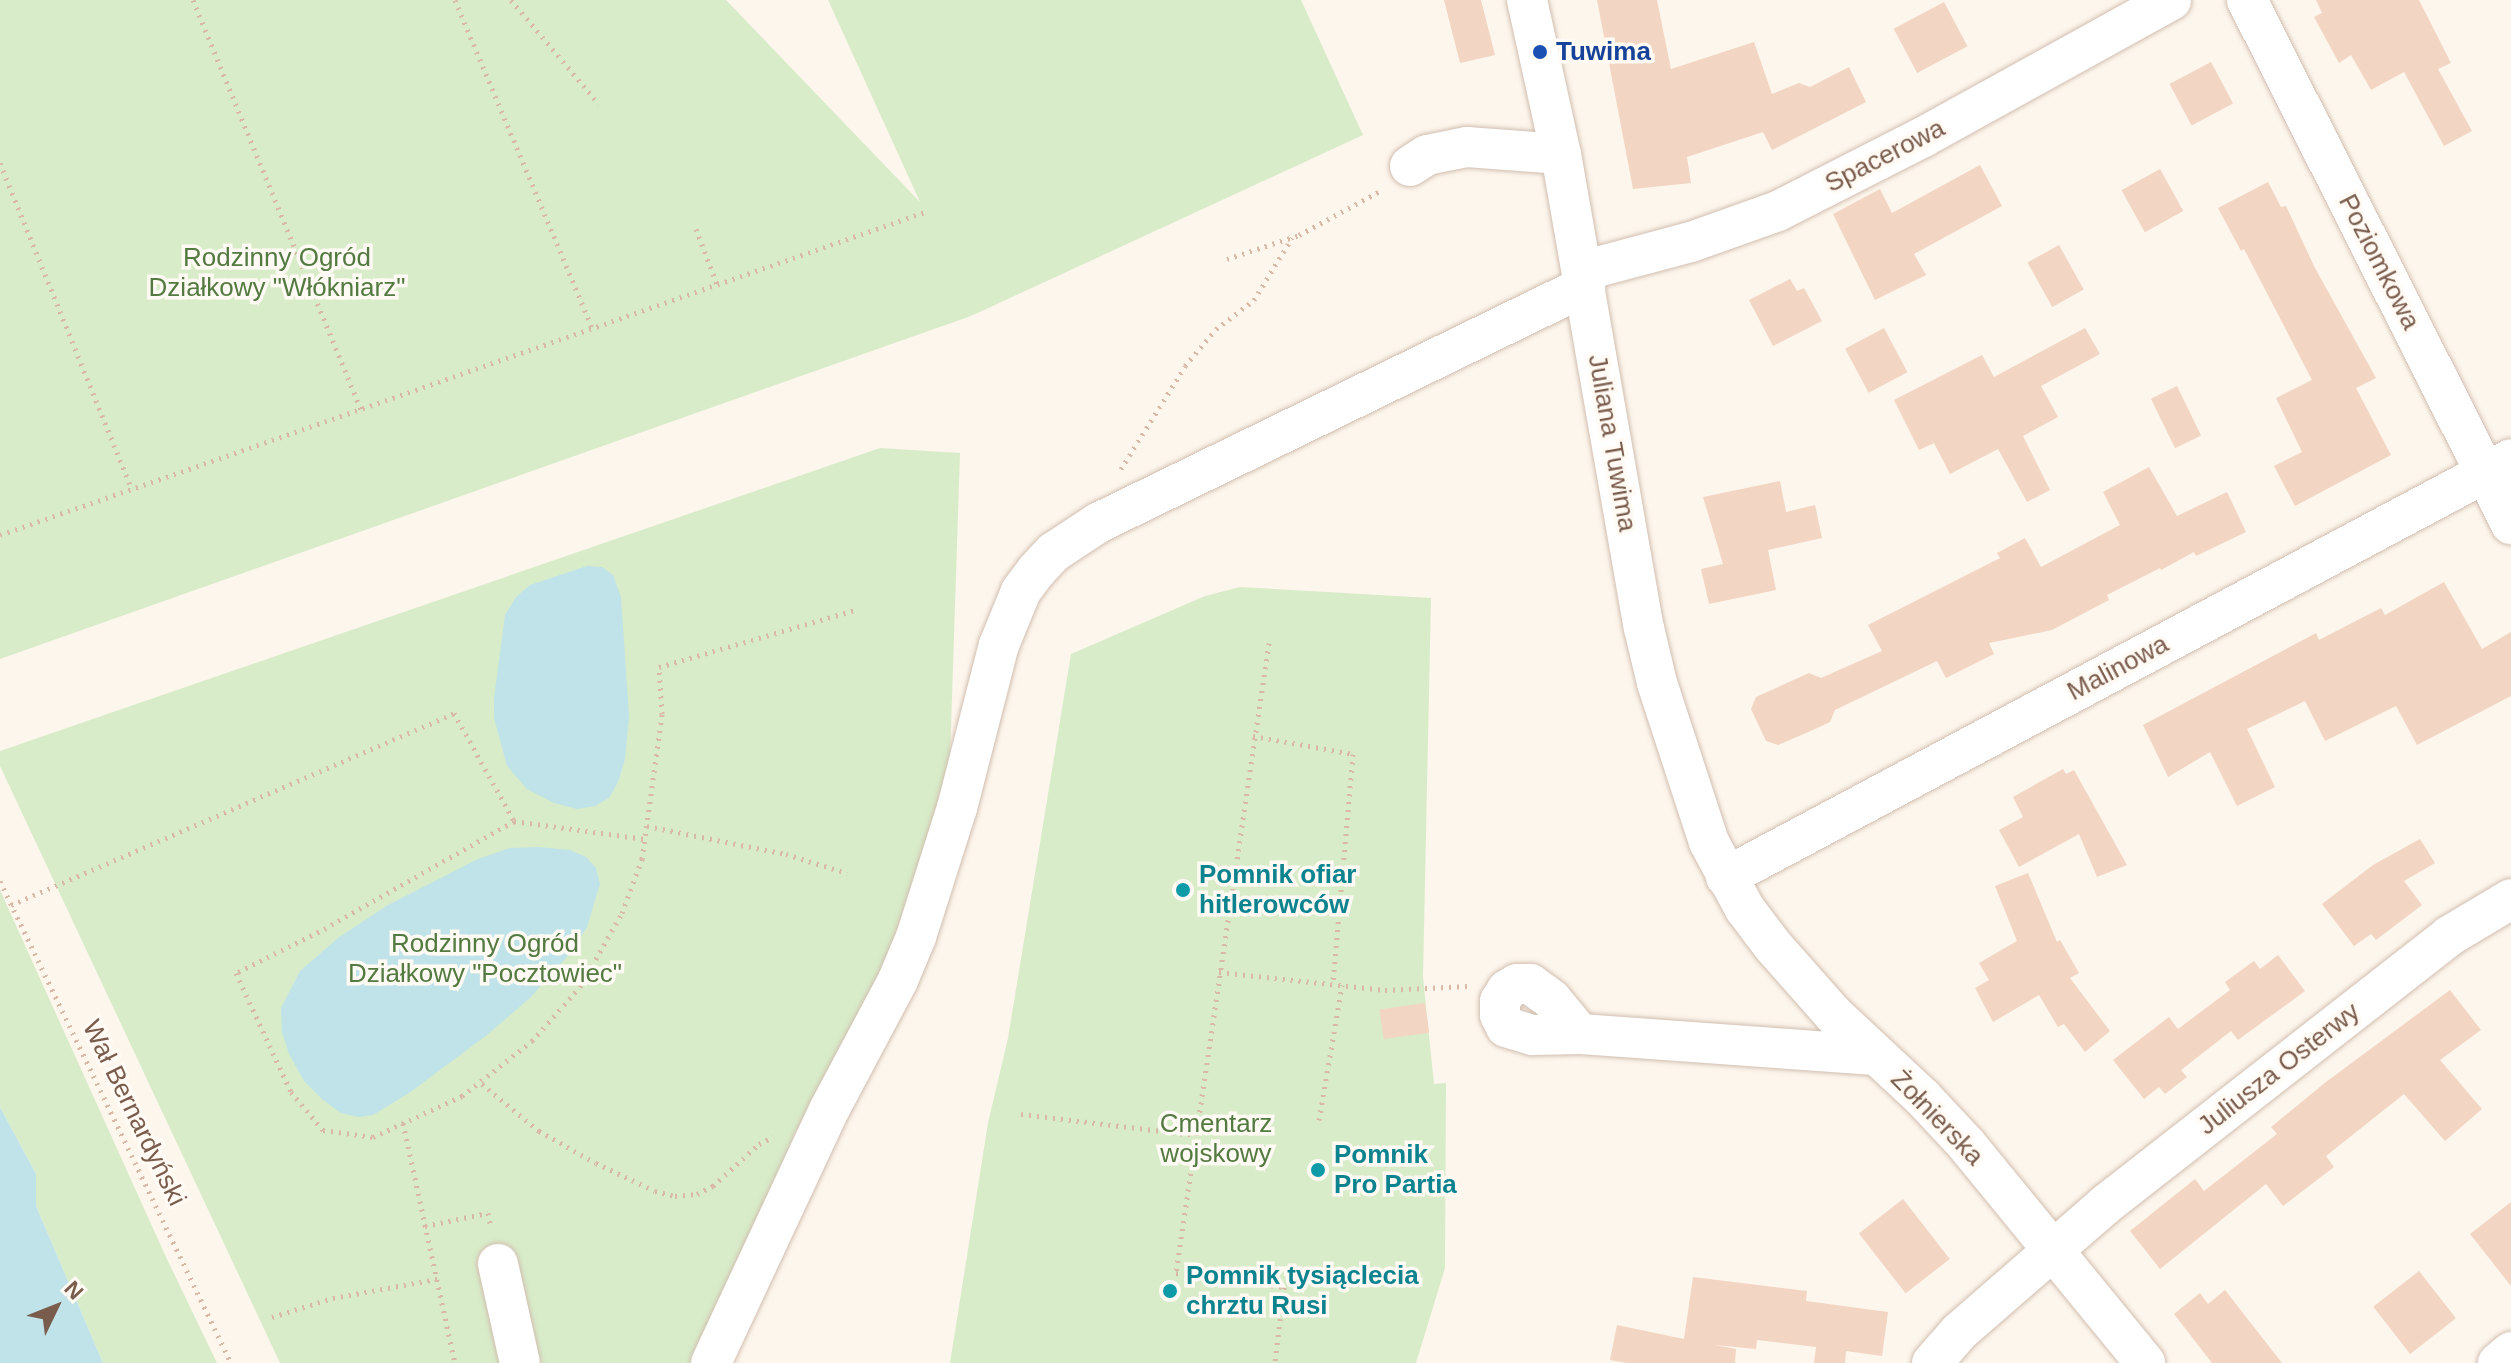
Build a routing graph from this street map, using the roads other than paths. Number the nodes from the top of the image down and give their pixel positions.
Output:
1 (1527, 0) edge
2 (2171, 0) edge
3 (2247, 0) edge
4 (1561, 154) junction
5 (1410, 166) road end
6 (1583, 279) junction
7 (2498, 466) edge
8 (2511, 524) edge
9 (1726, 877) junction
10 (2511, 899) edge
11 (1507, 990) road end
12 (1875, 1055) junction
13 (2055, 1249) junction
14 (498, 1264) road end
15 (2511, 1352) edge
16 (520, 1363) edge
17 (711, 1363) edge
18 (1932, 1363) edge
19 (2145, 1363) edge
20 (2498, 1363) edge

1 - 4 street, Juliana Tuwima
2 - 6 street, Spacerowa
3 - 7 street, Poziomkowa
4 - 5 street
4 - 6 street, Juliana Tuwima
6 - 9 street, Juliana Tuwima
6 - 17 street, Spacerowa
7 - 8 street, Poziomkowa
7 - 9 street, Malinowa
9 - 12 street, Żołnierska
10 - 13 street, Juliusza Osterwy
11 - 12 street
12 - 13 street, Żołnierska
13 - 18 street, Juliusza Osterwy
13 - 19 street, Żołnierska
14 - 16 street
15 - 20 street

